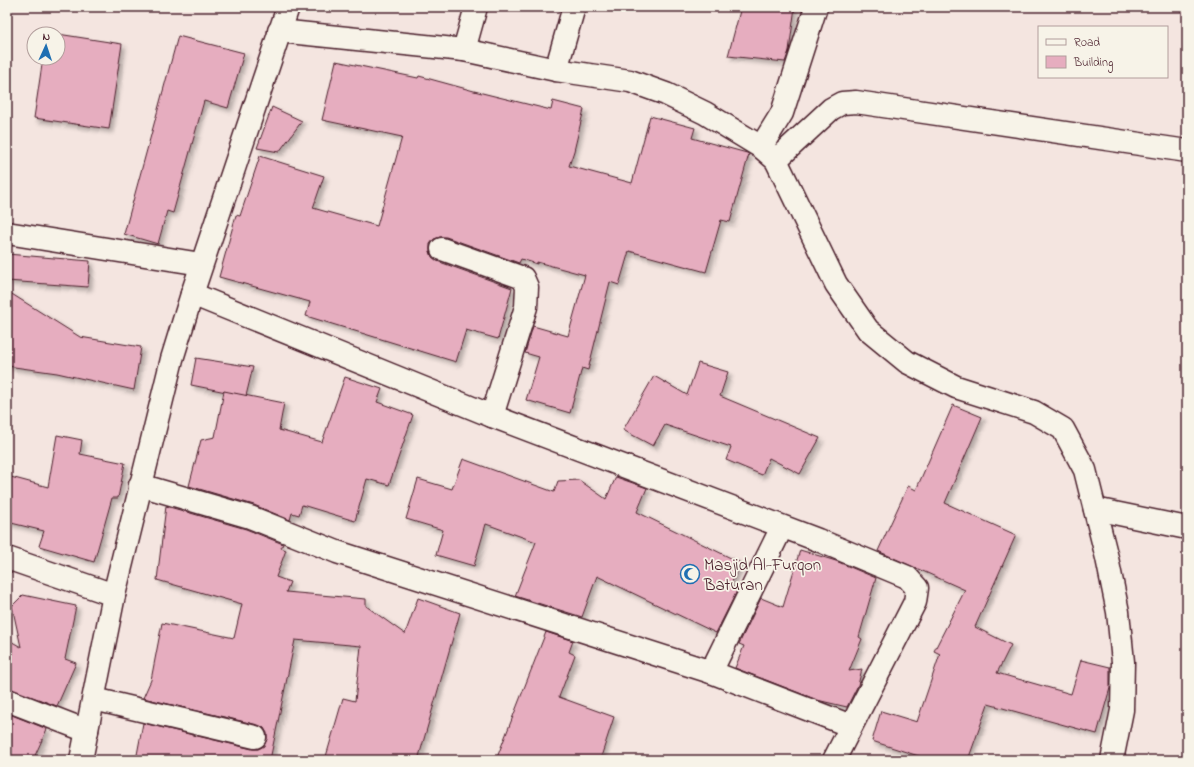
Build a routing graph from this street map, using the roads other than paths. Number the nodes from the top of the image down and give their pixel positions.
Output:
1 (288, 7) edge
2 (476, 7) edge
3 (574, 7) edge
4 (816, 7) edge
5 (279, 31) junction
6 (464, 50) junction
7 (556, 70) junction
8 (1187, 151) edge
9 (768, 153) junction
10 (7, 233) edge
11 (442, 249) dead end
12 (202, 264) junction
13 (192, 294) junction
14 (492, 416) junction
15 (140, 485) junction
16 (1095, 509) junction
17 (782, 527) junction
18 (1187, 528) edge
19 (7, 558) edge
20 (114, 595) junction
21 (711, 672) junction
22 (94, 699) junction
23 (7, 700) edge
24 (851, 726) junction
25 (87, 731) junction
26 (255, 737) dead end
27 (81, 760) edge
28 (834, 760) edge
29 (1112, 760) edge

1 - 5 street
2 - 6 street
3 - 7 street
4 - 9 street
5 - 6 street
5 - 12 street
6 - 7 street
7 - 9 street
8 - 9 street
9 - 16 street
10 - 12 street
11 - 14 street
12 - 13 street
13 - 14 street
13 - 15 street
14 - 17 street
15 - 20 street
15 - 21 street
16 - 18 street
16 - 29 street
17 - 21 street
17 - 24 street
19 - 20 street
20 - 22 street
21 - 24 street
22 - 25 street
22 - 26 street
23 - 25 street
24 - 28 street
25 - 27 street

